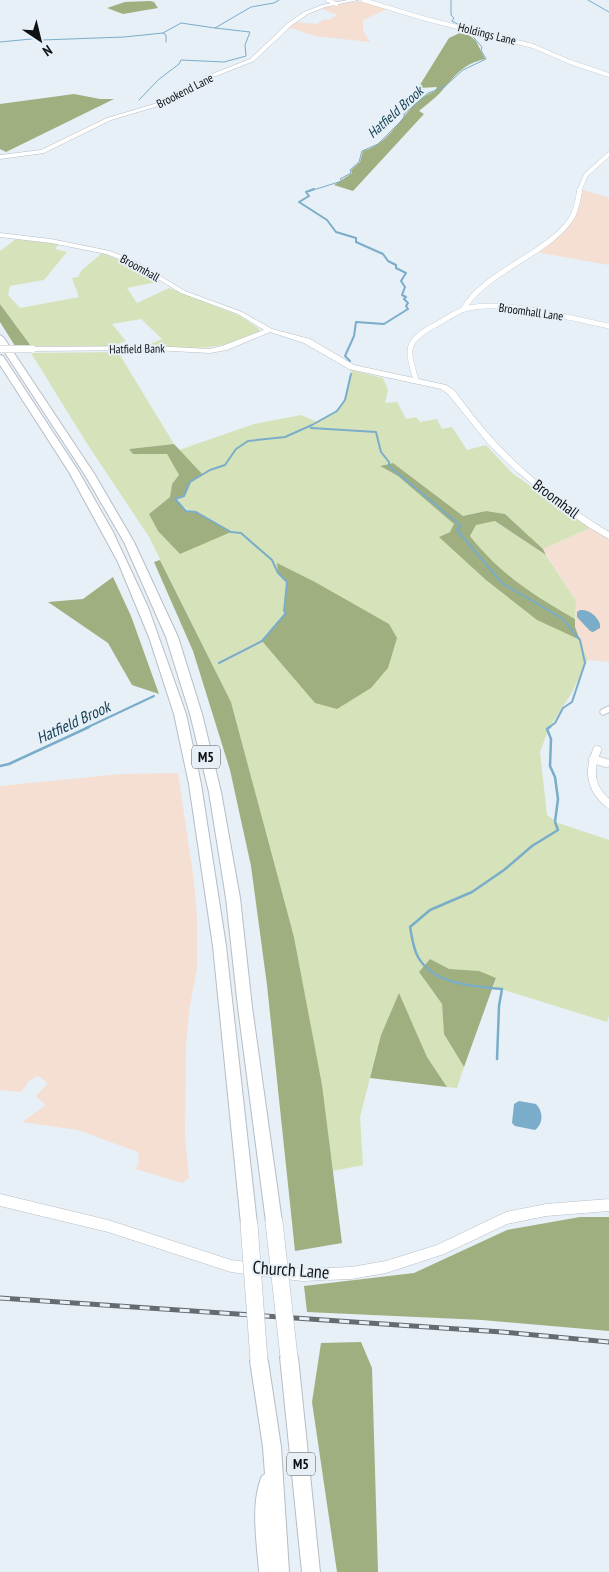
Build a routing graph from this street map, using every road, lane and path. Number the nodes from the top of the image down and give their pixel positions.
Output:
1 (328, 0) edge
2 (356, 0) edge
3 (363, 0) edge
4 (336, 4) junction
5 (609, 75) edge
6 (609, 154) edge
7 (0, 157) edge
8 (0, 235) edge
9 (463, 310) junction
10 (609, 326) edge
11 (270, 330) junction
12 (0, 338) edge
13 (0, 349) edge
14 (0, 358) edge
15 (416, 380) junction
16 (609, 536) edge
17 (597, 750) dead end
18 (593, 759) junction
19 (606, 763) dead end
20 (609, 804) edge
21 (0, 1200) edge
22 (609, 1205) edge
23 (272, 1447) junction
24 (309, 1537) junction
25 (268, 1572) edge
26 (280, 1572) edge
27 (312, 1572) edge
28 (316, 1572) edge

1 - 4 street
2 - 4 street, Brookend Lane
3 - 5 street, Holdings Lane
4 - 7 street, Brookend Lane
6 - 9 street
8 - 11 street, Broomhall
9 - 10 street, Broomhall Lane
9 - 15 street, Broomhall Lane
11 - 13 street, Hatfield Bank, bridge
11 - 15 street, Broomhall
12 - 24 highway, M5, bridge
14 - 23 highway, M5, bridge
15 - 16 street, Broomhall
17 - 18 street
18 - 19 street
18 - 20 street
21 - 22 street, Church Lane
23 - 25 highway, M5
23 - 26 highway, M5
24 - 27 highway, M5
24 - 28 highway, M5

